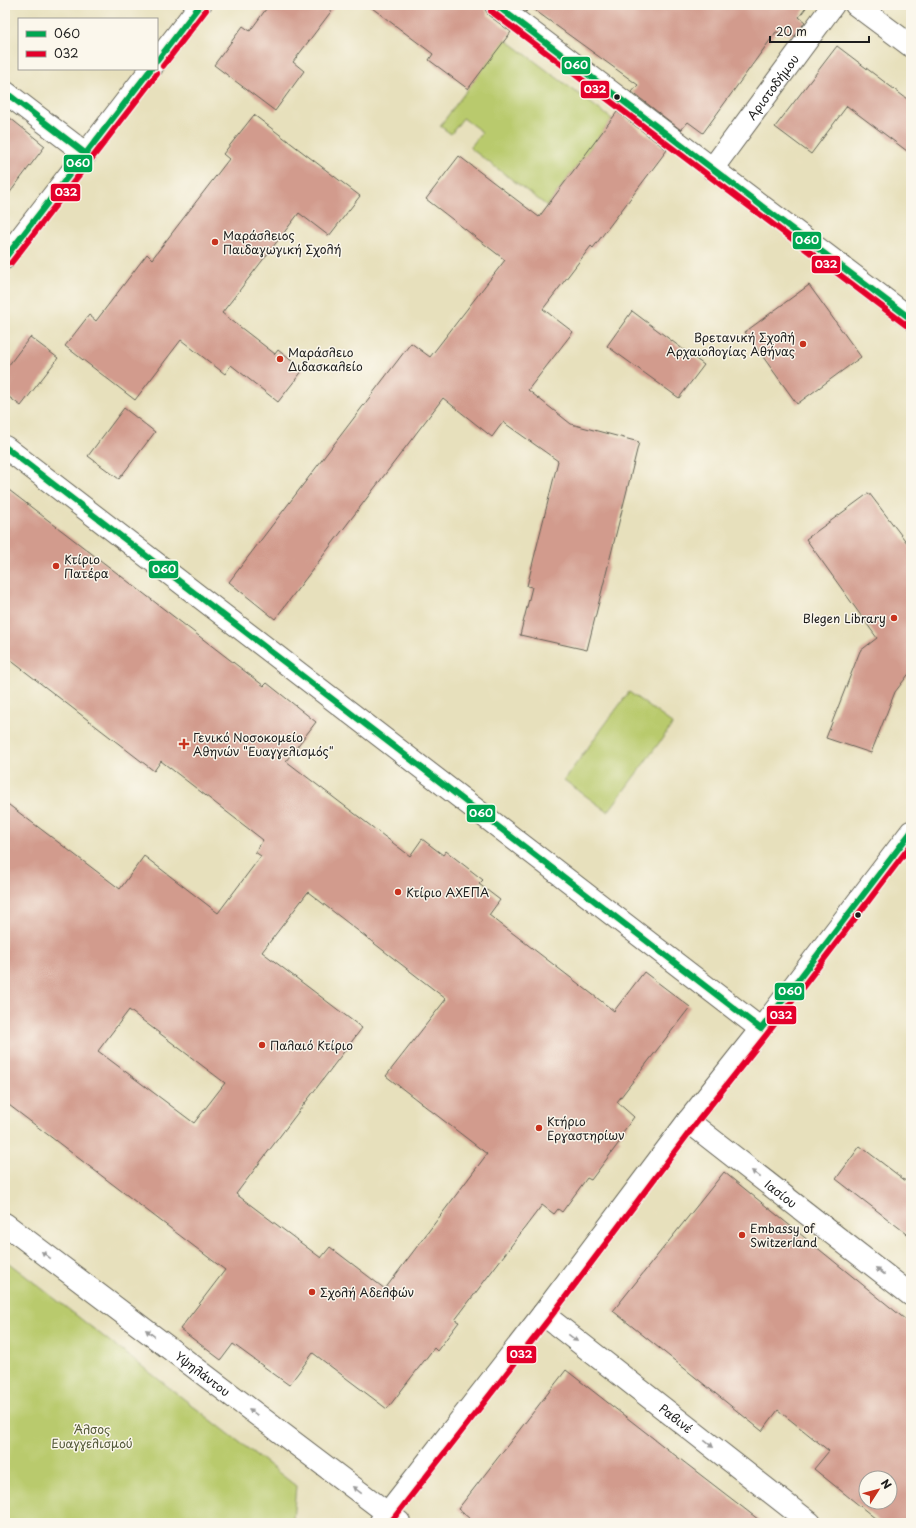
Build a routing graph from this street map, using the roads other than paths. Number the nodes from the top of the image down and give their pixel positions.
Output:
1 (200, 5) edge
2 (496, 5) edge
3 (833, 5) edge
4 (856, 5) edge
5 (911, 46) edge
6 (158, 60) edge
7 (150, 70) edge
8 (5, 92) edge
9 (86, 154) junction
10 (712, 169) junction
11 (5, 258) edge
12 (911, 319) edge
13 (5, 447) edge
14 (911, 832) edge
15 (761, 1029) junction
16 (688, 1121) junction
17 (5, 1224) edge
18 (911, 1295) edge
19 (542, 1314) junction
20 (389, 1520) edge
21 (810, 1523) edge

1 - 6 street
2 - 10 street
3 - 10 street, Αριστοδήμου
4 - 5 street
7 - 9 street
8 - 9 street
9 - 11 street
10 - 12 street
13 - 15 street
14 - 15 street
15 - 16 street
18 -> 16 street, Ιασίου
16 - 19 street
20 -> 17 street, Υψηλάντου
19 - 20 street
19 -> 21 street, Ραβινέ

